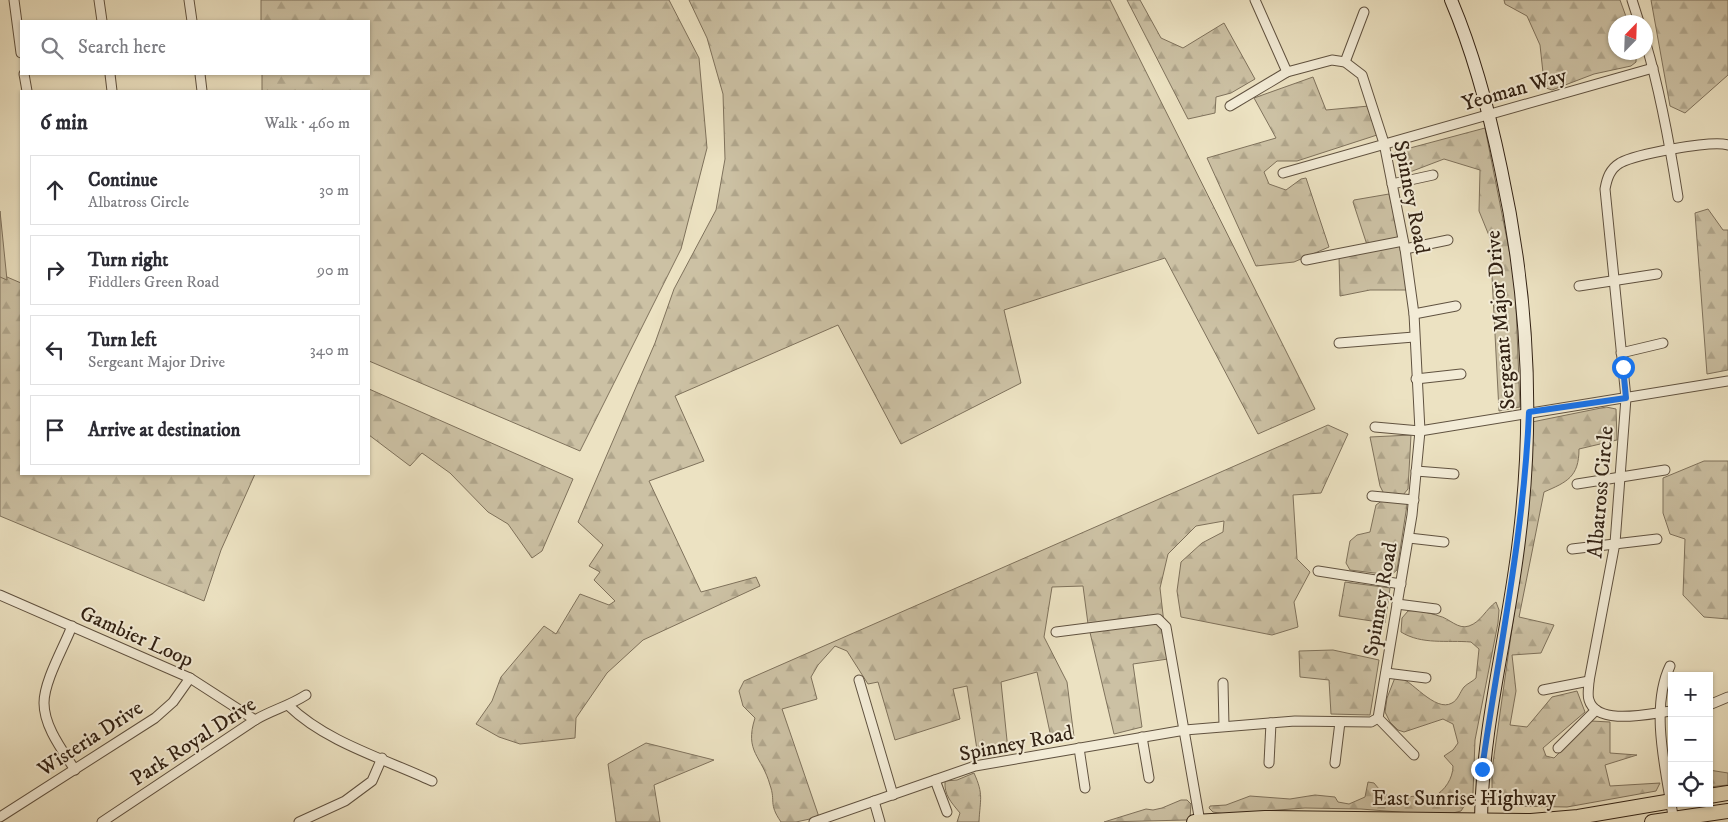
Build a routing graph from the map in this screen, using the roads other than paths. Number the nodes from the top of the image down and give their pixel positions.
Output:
1 (14, 0) edge
2 (99, 0) edge
3 (189, 0) edge
4 (1255, 0) edge
5 (1451, 0) edge
6 (1632, 0) edge
7 (1364, 12) dead end
8 (1637, 15) edge
9 (102, 20) edge
10 (192, 20) edge
11 (20, 45) edge
12 (1651, 60) edge
13 (1345, 62) junction
14 (1653, 68) junction
15 (1287, 72) junction
16 (24, 75) edge
17 (110, 75) edge
18 (200, 75) edge
19 (27, 90) edge
20 (112, 90) edge
21 (202, 90) edge
22 (1230, 106) dead end
23 (1490, 114) junction
24 (1384, 143) junction
25 (1728, 145) edge
26 (1670, 149) junction
27 (1283, 173) dead end
28 (1433, 175) dead end
29 (1392, 184) junction
30 (1678, 197) dead end
31 (1448, 240) dead end
32 (1404, 245) junction
33 (1306, 260) dead end
34 (1658, 274) dead end
35 (1614, 282) junction
36 (1579, 286) dead end
37 (1456, 306) dead end
38 (1414, 314) junction
39 (1414, 337) junction
40 (1339, 343) dead end
41 (1663, 343) dead end
42 (1621, 353) junction
43 (1461, 374) dead end
44 (1416, 379) junction
45 (1728, 382) edge
46 (1626, 398) junction
47 (1529, 412) junction
48 (1375, 427) dead end
49 (1420, 431) junction
50 (1665, 470) dead end
51 (1416, 471) junction
52 (1454, 474) dead end
53 (1622, 478) junction
54 (1577, 484) dead end
55 (1372, 496) dead end
56 (1414, 500) junction
57 (1408, 538) junction
58 (1657, 539) dead end
59 (1444, 542) dead end
60 (1615, 543) junction
61 (1572, 549) dead end
62 (1318, 572) dead end
63 (1401, 584) junction
64 (0, 595) edge
65 (1397, 604) junction
66 (1436, 609) dead end
67 (72, 626) junction
68 (1056, 632) dead end
69 (1670, 666) dead end
70 (1386, 673) junction
71 (190, 678) junction
72 (1426, 678) dead end
73 (859, 680) dead end
74 (1589, 681) junction
75 (1223, 682) dead end
76 (1544, 690) dead end
77 (306, 695) dead end
78 (1728, 697) edge
79 (1713, 703) edge
80 (289, 706) junction
81 (1596, 710) junction
82 (1668, 711) edge
83 (1658, 712) junction
84 (1378, 718) junction
85 (255, 720) junction
86 (1340, 722) junction
87 (1270, 723) junction
88 (1224, 726) junction
89 (1185, 730) junction
90 (1142, 737) junction
91 (1079, 748) junction
92 (1558, 748) dead end
93 (1414, 755) dead end
94 (382, 758) junction
95 (1269, 763) dead end
96 (1335, 763) dead end
97 (75, 770) junction
98 (1668, 776) edge
99 (1149, 778) dead end
100 (935, 780) junction
101 (432, 781) dead end
102 (1085, 788) dead end
103 (1728, 793) edge
104 (893, 794) junction
105 (1713, 795) edge
106 (874, 801) junction
107 (1668, 802) edge
108 (1673, 807) edge
109 (1728, 810) edge
110 (947, 812) dead end
111 (0, 817) edge
112 (1481, 820) edge
113 (1674, 820) edge
114 (102, 822) edge
115 (299, 822) edge
116 (814, 822) edge
117 (880, 822) edge
118 (1198, 822) edge
119 (1652, 822) edge

1 - 11 street
2 - 9 street
3 - 10 street
4 - 15 street
5 - 23 street, Sergeant Major Drive
6 - 8 street
7 - 13 street
12 - 14 street
13 - 15 street
13 - 24 street, Spinney Road
14 - 23 street, Yeoman Way
14 - 26 street
15 - 22 street
16 - 19 street
17 - 20 street
18 - 21 street
23 - 24 street, Yeoman Way
23 - 47 street, Sergeant Major Drive
24 - 27 street, Yeoman Way
24 - 29 street, Spinney Road
25 - 26 street, Albatross Circle
26 - 30 street
26 - 35 street, Albatross Circle
28 - 29 street
29 - 32 street, Spinney Road
31 - 32 street
32 - 33 street
32 - 38 street, Spinney Road
34 - 35 street
35 - 36 street
35 - 42 street, Albatross Circle
37 - 38 street
38 - 39 street, Spinney Road
39 - 40 street
39 - 44 street, Spinney Road
41 - 42 street
42 - 46 street, Albatross Circle
43 - 44 street
44 - 49 street, Spinney Road
45 - 46 street
46 - 47 street
46 - 53 street, Albatross Circle
47 - 49 street
47 - 112 street, Sergeant Major Drive
48 - 49 street
49 - 51 street, Spinney Road
50 - 53 street
51 - 52 street
51 - 56 street, Spinney Road
53 - 54 street
53 - 60 street, Albatross Circle
55 - 56 street
56 - 57 street, Spinney Road
57 - 59 street
57 - 63 street, Spinney Road
58 - 60 street
60 - 61 street
60 - 74 street, Albatross Circle
62 - 63 street
63 - 65 street, Spinney Road
64 - 67 street, Gambier Loop
65 - 66 street
65 - 70 street, Spinney Road
67 - 71 street, Gambier Loop
67 - 97 street
68 - 89 street
69 - 83 street
70 - 72 street
70 - 84 street, Spinney Road
71 - 85 street, Gambier Loop
71 - 97 street, Wisteria Drive
73 - 104 street
74 - 76 street
74 - 81 street, Albatross Circle
75 - 88 street
77 - 80 street, Park Royal Drive
78 - 79 street
80 - 85 street, Park Royal Drive
80 - 94 street
81 - 83 street
81 - 92 street
82 - 83 street
83 - 98 street
84 - 86 street, Spinney Road
84 - 93 street
85 - 114 street, Park Royal Drive
86 - 87 street, Spinney Road
86 - 96 street
87 - 88 street, Spinney Road
87 - 95 street
88 - 89 street, Spinney Road
89 - 90 street, Spinney Road
89 - 118 street
90 - 91 street, Spinney Road
90 - 99 street
91 - 100 street, Spinney Road
91 - 102 street
94 - 101 street
94 - 115 street
97 - 111 street, Wisteria Drive
100 - 104 street, Spinney Road
100 - 110 street
103 - 105 main road
104 - 106 street, Spinney Road
106 - 116 street, Spinney Road
106 - 117 street
107 - 112 main road, East Sunrise Highway
108 - 113 street
109 - 113 main road
112 - 118 main road, East Sunrise Highway
113 - 119 main road

